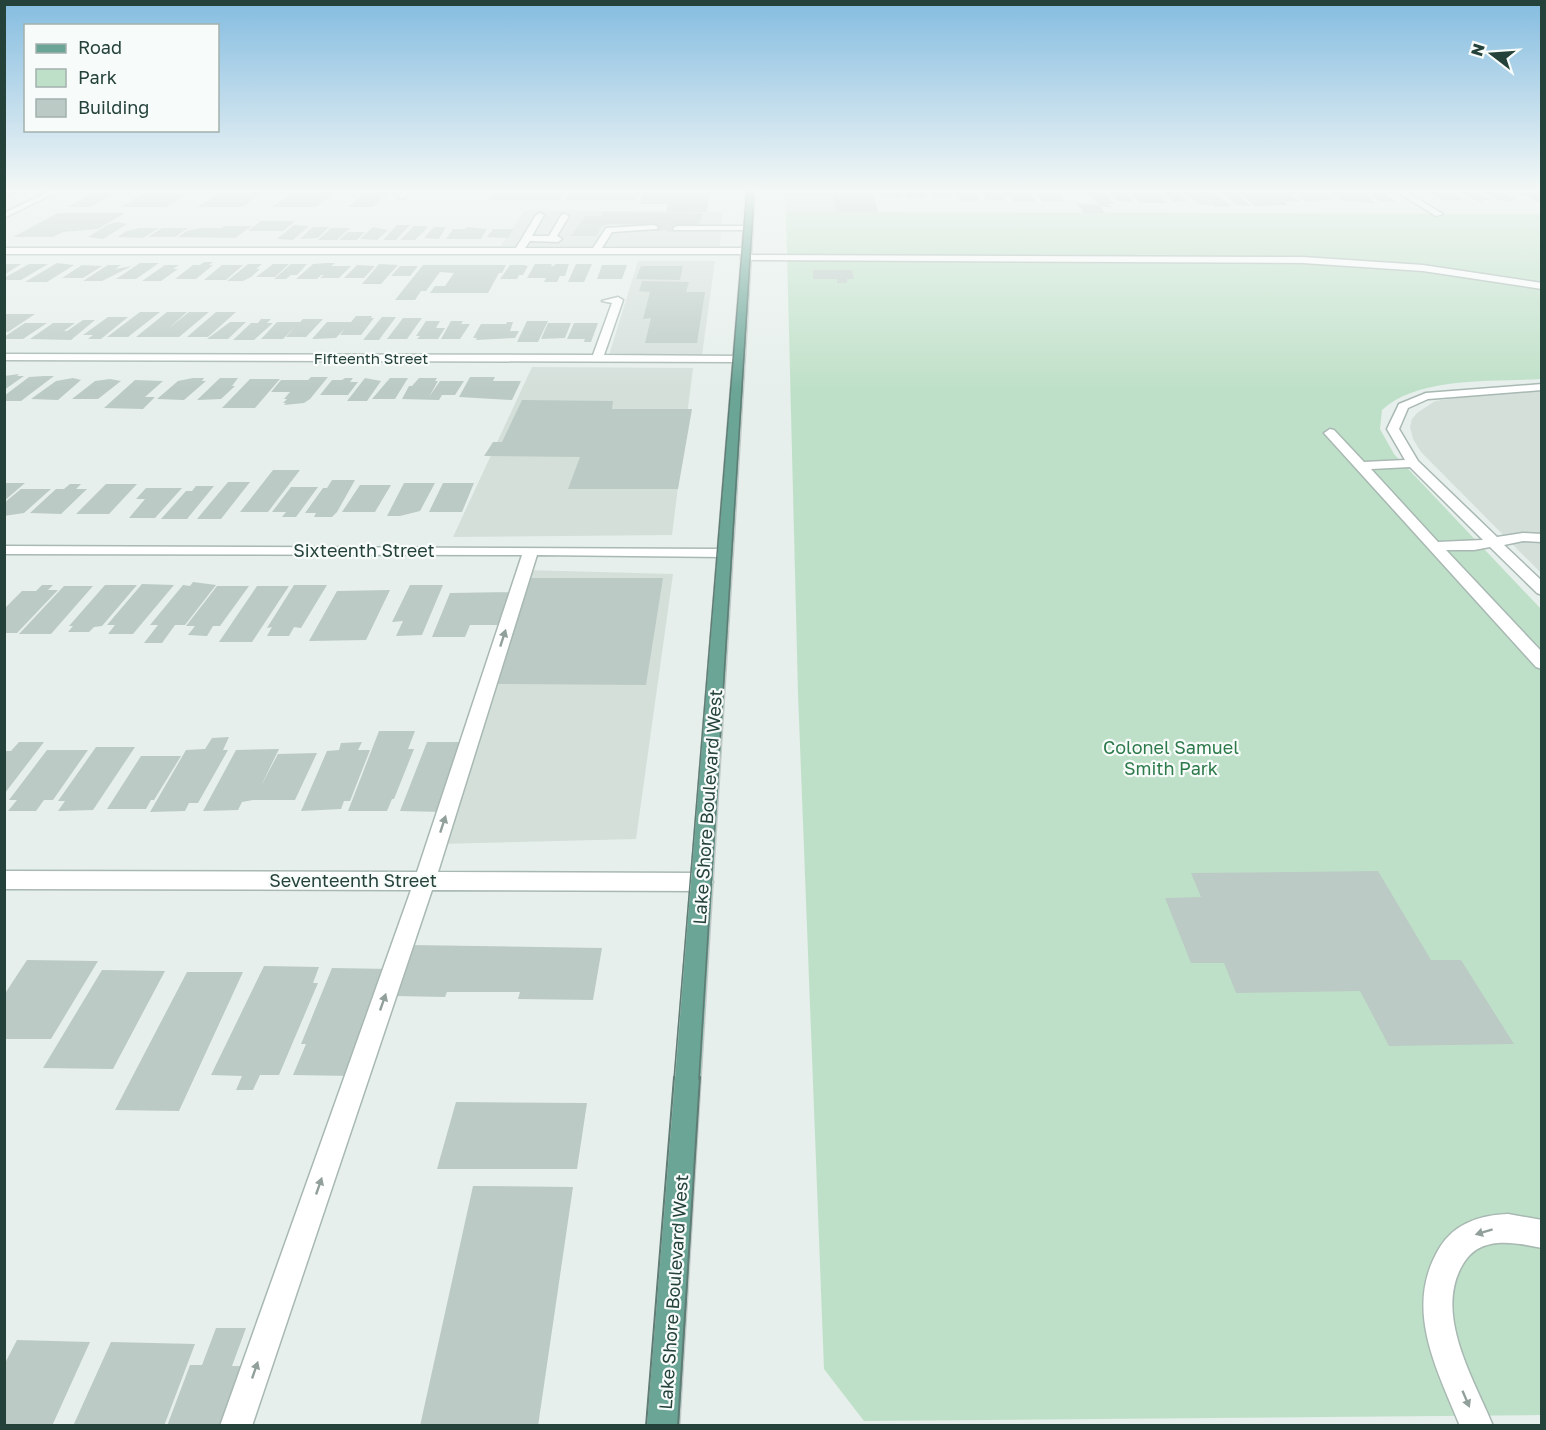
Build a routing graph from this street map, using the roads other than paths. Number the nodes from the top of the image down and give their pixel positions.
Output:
1 (746, 255) edge
2 (828, 256) edge
3 (1542, 286) edge
4 (607, 301) dead end
5 (4, 357) edge
6 (597, 359) junction
7 (738, 359) junction
8 (1542, 387) edge
9 (1330, 433) dead end
10 (1413, 463) junction
11 (1359, 466) junction
12 (1542, 538) edge
13 (1495, 543) junction
14 (1436, 546) junction
15 (4, 550) edge
16 (531, 550) junction
17 (724, 553) junction
18 (1542, 590) edge
19 (1542, 663) edge
20 (4, 880) edge
21 (425, 880) junction
22 (702, 882) junction
23 (1542, 1234) edge
24 (236, 1425) edge
25 (663, 1425) edge
26 (1478, 1425) edge

1 - 7 main road, Lake Shore Boulevard West
2 - 3 street
4 - 6 street
5 - 6 street, Fifteenth Street
6 - 7 street, Fifteenth Street
7 - 17 main road, Lake Shore Boulevard West
8 - 10 street
9 - 11 street
10 - 11 street
10 - 13 street
11 - 14 street
12 - 13 street
13 - 14 street
13 - 18 street
14 - 19 street
15 - 16 street, Sixteenth Street
16 - 17 street, Sixteenth Street
21 -> 16 street
17 - 22 main road, Lake Shore Boulevard West
20 - 21 street, Seventeenth Street
21 - 22 street, Seventeenth Street
24 -> 21 street
22 - 25 main road, Lake Shore Boulevard West
23 -> 26 street

